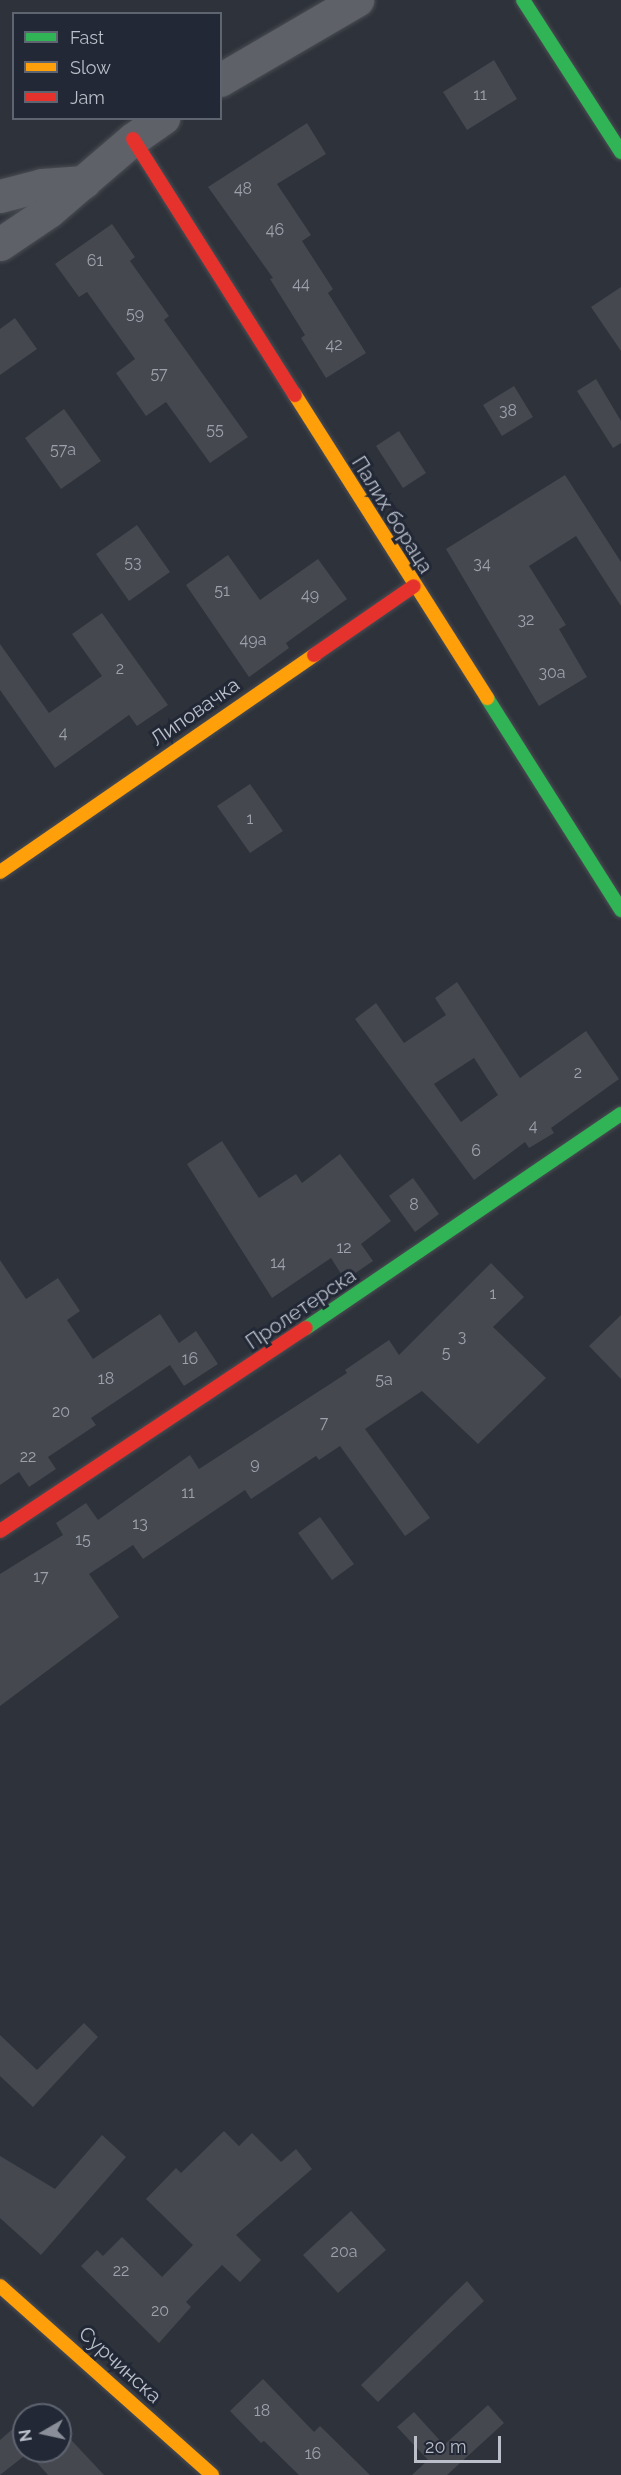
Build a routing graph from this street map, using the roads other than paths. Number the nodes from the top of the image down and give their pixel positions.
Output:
1 (357, 0) edge
2 (523, 0) edge
3 (222, 79) edge
4 (161, 120) edge
5 (133, 139) junction
6 (621, 152) edge
7 (84, 182) junction
8 (0, 196) edge
9 (0, 244) edge
10 (414, 586) junction
11 (0, 872) edge
12 (621, 910) edge
13 (621, 1114) edge
14 (0, 1531) edge
15 (0, 2286) edge
16 (212, 2475) edge

1 - 3 street
2 - 6 street
4 - 5 street
5 - 7 street
5 - 10 street, Палих бораца
7 - 8 street
7 - 9 street
10 - 11 street, Липовачка
10 - 12 street, Палих бораца
13 - 14 street, Пролетерска
15 - 16 street, Сурчинска

